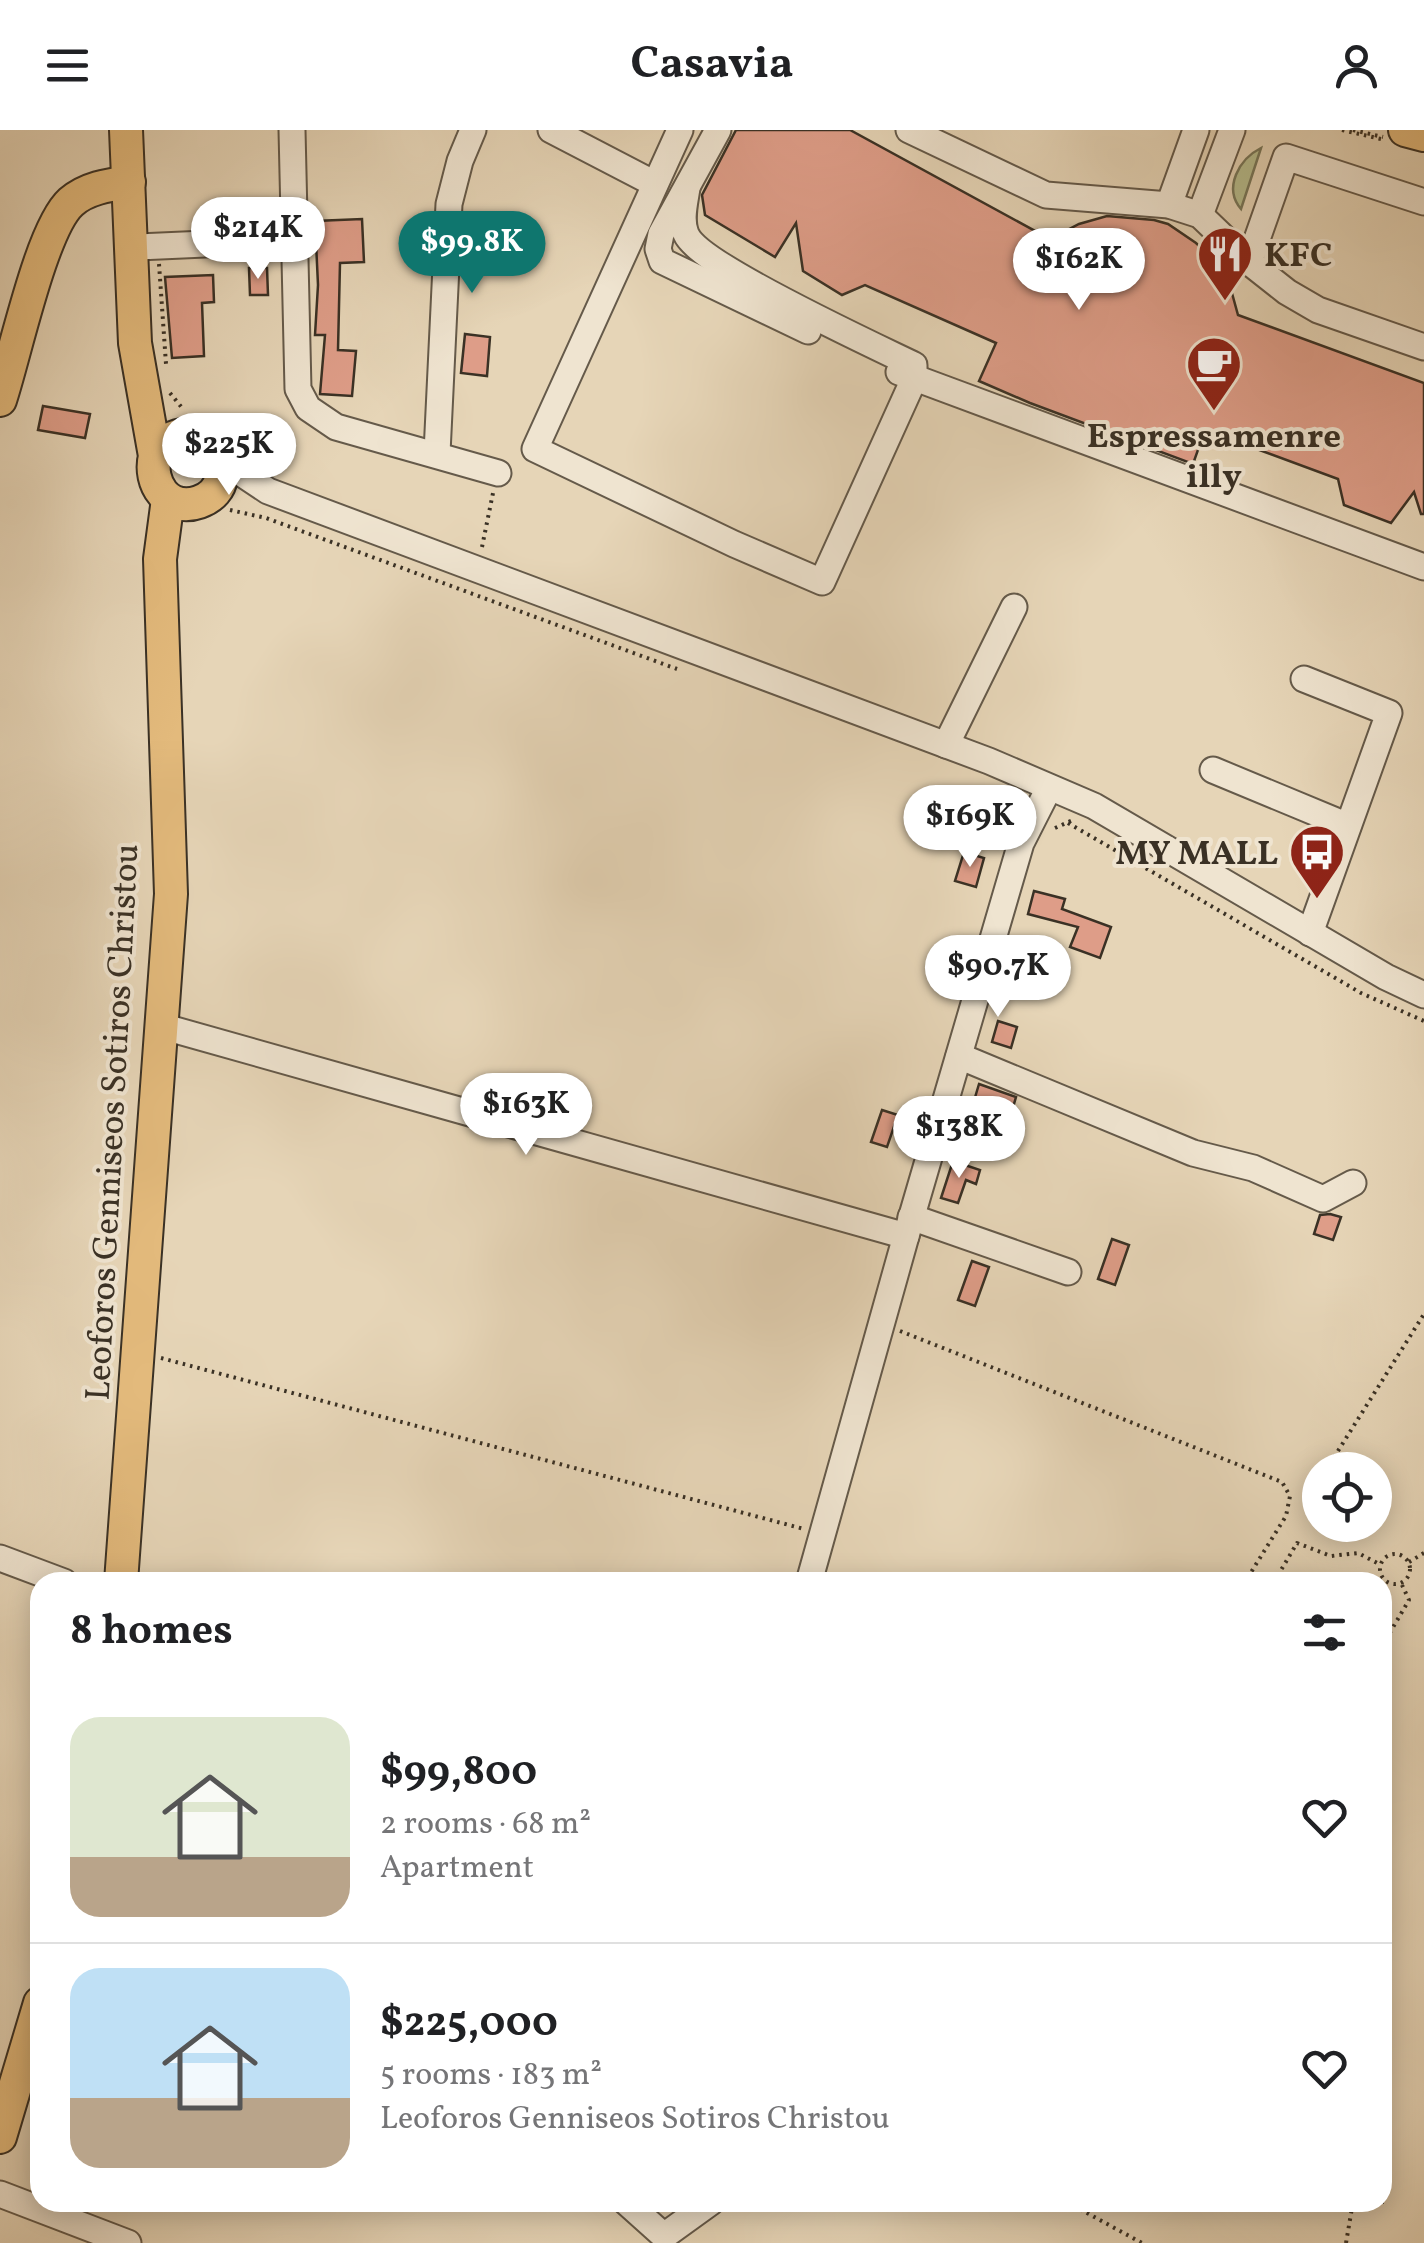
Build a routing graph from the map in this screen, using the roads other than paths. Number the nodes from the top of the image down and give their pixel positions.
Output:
1 (126, 130) edge
2 (292, 130) edge
3 (474, 130) edge
4 (552, 130) edge
5 (681, 130) edge
6 (909, 130) edge
7 (1232, 130) edge
8 (1405, 130) edge
9 (1189, 132) edge
10 (1424, 135) edge
11 (714, 137) edge
12 (129, 182) junction
13 (656, 184) junction
14 (687, 188) junction
15 (1424, 202) edge
16 (1169, 205) junction
17 (1200, 215) junction
18 (294, 240) junction
19 (148, 246) junction
20 (1249, 262) junction
21 (1424, 347) edge
22 (914, 379) junction
23 (0, 400) edge
24 (186, 425) junction
25 (437, 453) junction
26 (155, 456) junction
27 (498, 473) road end
28 (203, 492) junction
29 (1424, 567) edge
30 (1014, 607) dead end
31 (1304, 679) dead end
32 (946, 746) junction
33 (1213, 770) dead end
34 (1049, 788) junction
35 (1348, 826) junction
36 (1310, 933) junction
37 (1423, 991) edge
38 (162, 1026) junction
39 (959, 1056) junction
40 (1353, 1183) dead end
41 (909, 1226) junction
42 (1068, 1272) dead end
43 (0, 1558) edge
44 (37, 1572) edge
45 (123, 1572) edge
46 (813, 1572) edge
47 (30, 2036) edge
48 (0, 2137) edge
49 (0, 2194) edge
50 (30, 2205) edge
51 (47, 2212) edge
52 (637, 2212) edge
53 (697, 2212) edge
54 (128, 2243) edge

1 - 12 main road
2 - 18 street
3 - 25 street
4 - 13 street
5 - 11 street
5 - 13 street
6 - 16 street
7 - 17 street
8 - 10 main road
9 - 16 street
11 - 14 street
12 - 19 main road
12 - 23 main road
12 - 26 main road
13 - 22 street
14 - 22 street
14 - 22 street
15 - 20 street
16 - 17 street
17 - 20 street
18 - 19 street
18 - 25 street
19 - 24 main road
20 - 21 street
22 - 29 street
24 - 26 main road
24 - 28 main road
25 - 27 street
26 - 28 main road
28 - 32 street
28 - 38 main road, Leoforos Genniseos Sotiros Christou
30 - 32 street
31 - 35 street
32 - 34 street
33 - 35 street
34 - 36 street
34 - 39 street
35 - 36 street
36 - 37 street
38 - 41 street
38 - 45 main road, Leoforos Genniseos Sotiros Christou
39 - 40 street
39 - 41 street
41 - 42 street
41 - 46 street
43 - 44 street
47 - 48 main road
49 - 50 street
51 - 54 street
52 - 53 street

